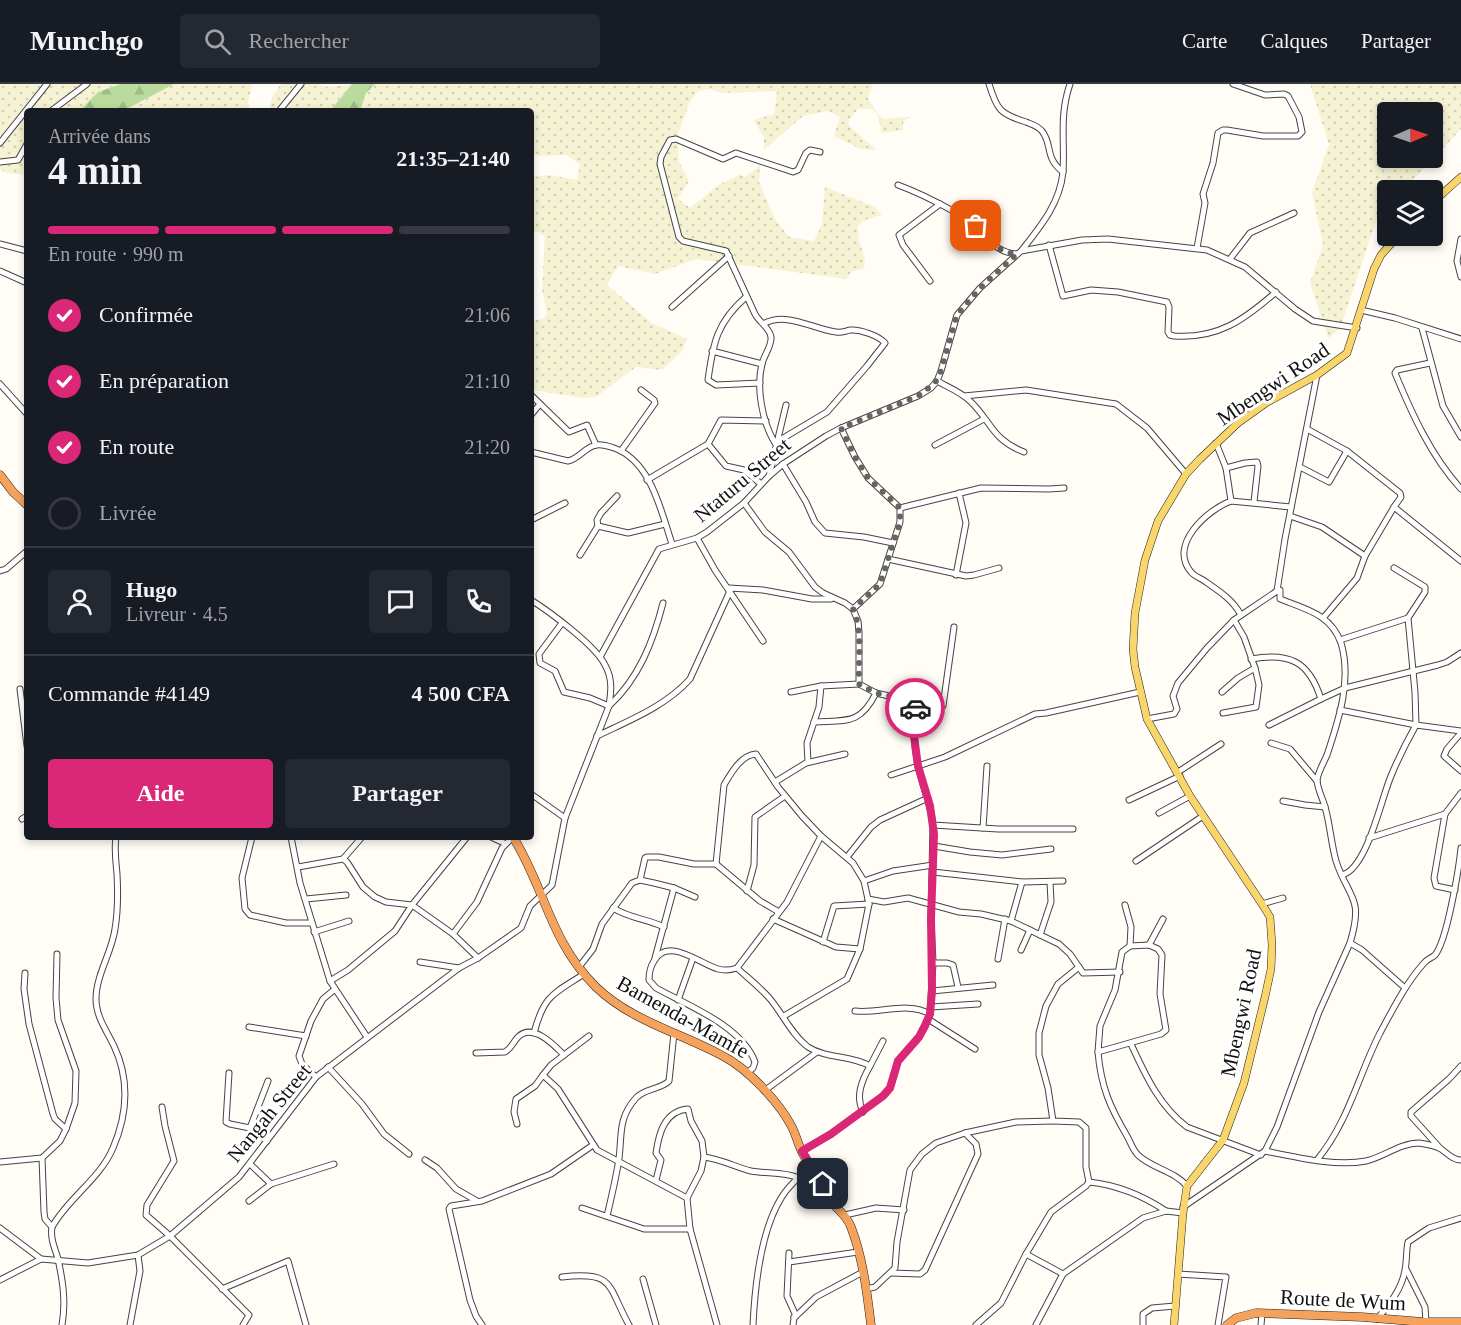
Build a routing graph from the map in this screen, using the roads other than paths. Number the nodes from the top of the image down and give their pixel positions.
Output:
1 (47, 84) edge
2 (87, 84) edge
3 (301, 84) edge
4 (989, 84) edge
5 (1070, 84) edge
6 (1233, 84) edge
7 (28, 108) edge
8 (55, 108) edge
9 (281, 108) edge
10 (24, 113) edge
11 (0, 143) edge
12 (24, 149) edge
13 (820, 152) dead end
14 (0, 162) edge
15 (1063, 172) junction
16 (1461, 177) edge
17 (898, 185) dead end
18 (1443, 193) edge
19 (940, 204) junction
20 (1294, 213) dead end
21 (1461, 239) edge
22 (0, 244) edge
23 (1049, 245) junction
24 (1389, 246) edge
25 (1197, 248) junction
26 (24, 250) edge
27 (1019, 253) junction
28 (729, 256) junction
29 (1230, 259) junction
30 (0, 271) edge
31 (1461, 277) edge
32 (930, 280) dead end
33 (24, 282) edge
34 (1276, 292) junction
35 (746, 297) junction
36 (672, 308) dead end
37 (1361, 310) junction
38 (763, 324) junction
39 (1357, 328) junction
40 (1422, 328) junction
41 (1461, 339) edge
42 (712, 351) junction
43 (1430, 363) junction
44 (762, 364) junction
45 (1317, 375) junction
46 (937, 381) junction
47 (760, 383) junction
48 (0, 384) edge
49 (641, 390) dead end
50 (964, 396) junction
51 (534, 398) edge
52 (540, 404) junction
53 (786, 405) dead end
54 (24, 411) edge
55 (534, 411) edge
56 (984, 419) junction
57 (766, 421) junction
58 (841, 428) junction
59 (1307, 429) junction
60 (1461, 437) edge
61 (777, 442) junction
62 (1216, 443) junction
63 (708, 444) junction
64 (596, 445) junction
65 (935, 445) dead end
66 (621, 451) junction
67 (1347, 451) junction
68 (1024, 452) dead end
69 (534, 453) edge
70 (783, 464) junction
71 (1300, 467) junction
72 (1226, 468) junction
73 (1186, 474) junction
74 (0, 475) edge
75 (769, 476) junction
76 (647, 480) junction
77 (761, 484) junction
78 (1064, 488) dead end
79 (1461, 489) edge
80 (959, 493) junction
81 (617, 496) dead end
82 (1231, 501) junction
83 (24, 502) edge
84 (1254, 502) junction
85 (565, 503) dead end
86 (744, 503) junction
87 (1291, 507) junction
88 (1394, 507) junction
89 (900, 508) junction
90 (1290, 516) junction
91 (534, 518) edge
92 (665, 524) junction
93 (598, 526) junction
94 (697, 538) junction
95 (893, 543) junction
96 (672, 544) junction
97 (24, 554) edge
98 (580, 555) dead end
99 (1365, 556) junction
100 (888, 559) junction
101 (1461, 561) edge
102 (999, 568) dead end
103 (1394, 568) dead end
104 (0, 571) edge
105 (956, 574) junction
106 (730, 590) junction
107 (1277, 591) junction
108 (834, 598) junction
109 (534, 602) edge
110 (663, 603) dead end
111 (853, 609) junction
112 (1241, 615) junction
113 (1324, 617) junction
114 (1408, 618) junction
115 (1234, 620) junction
116 (562, 623) junction
117 (954, 627) dead end
118 (1340, 640) junction
119 (763, 641) dead end
120 (1461, 653) edge
121 (600, 657) junction
122 (1251, 659) junction
123 (540, 663) junction
124 (534, 664) edge
125 (1255, 668) junction
126 (1413, 672) junction
127 (859, 684) junction
128 (821, 686) junction
129 (1345, 687) junction
130 (20, 689) dead end
131 (792, 692) dead end
132 (1140, 692) junction
133 (1222, 692) dead end
134 (876, 693) junction
135 (1321, 699) junction
136 (915, 702) junction
137 (609, 706) junction
138 (1340, 710) junction
139 (1223, 713) dead end
140 (1147, 719) junction
141 (24, 722) edge
142 (814, 722) junction
143 (1269, 725) dead end
144 (1416, 725) junction
145 (1461, 732) edge
146 (597, 736) junction
147 (1271, 743) dead end
148 (1221, 744) dead end
149 (845, 754) dead end
150 (808, 762) junction
151 (918, 766) junction
152 (987, 766) dead end
153 (1461, 771) edge
154 (1179, 774) junction
155 (891, 776) dead end
156 (1317, 781) junction
157 (775, 782) junction
158 (1461, 793) edge
159 (534, 796) edge
160 (785, 796) junction
161 (1190, 796) junction
162 (928, 798) junction
163 (1129, 800) dead end
164 (1283, 801) dead end
165 (1325, 807) junction
166 (1159, 813) dead end
167 (1445, 814) junction
168 (1203, 816) junction
169 (565, 818) junction
170 (933, 825) junction
171 (983, 828) junction
172 (1073, 829) dead end
173 (821, 836) junction
174 (1369, 838) junction
175 (115, 840) edge
176 (251, 840) edge
177 (292, 840) edge
178 (359, 840) edge
179 (465, 840) edge
180 (498, 840) edge
181 (508, 840) edge
182 (515, 840) edge
183 (504, 843) junction
184 (934, 846) junction
185 (1461, 848) edge
186 (1051, 849) dead end
187 (847, 856) junction
188 (343, 859) junction
189 (1136, 861) dead end
190 (716, 864) junction
191 (298, 867) junction
192 (933, 869) junction
193 (1342, 875) junction
194 (640, 880) junction
195 (864, 881) junction
196 (1063, 881) dead end
197 (1022, 882) junction
198 (1050, 882) junction
199 (675, 888) junction
200 (1455, 890) junction
201 (747, 891) junction
202 (346, 896) dead end
203 (541, 896) junction
204 (695, 897) dead end
205 (306, 898) junction
206 (1283, 898) dead end
207 (868, 901) junction
208 (932, 903) junction
209 (1262, 904) junction
210 (412, 905) junction
211 (1125, 905) dead end
212 (613, 908) junction
213 (779, 912) junction
214 (773, 919) junction
215 (1163, 919) dead end
216 (1008, 920) junction
217 (349, 921) dead end
218 (312, 922) junction
219 (664, 927) junction
220 (1030, 930) junction
221 (314, 932) junction
222 (453, 934) junction
223 (1040, 934) junction
224 (823, 942) junction
225 (1350, 943) junction
226 (1149, 945) junction
227 (1130, 946) junction
228 (860, 949) junction
229 (1021, 950) dead end
230 (57, 954) dead end
231 (478, 958) junction
232 (655, 958) junction
233 (693, 958) junction
234 (998, 959) dead end
235 (420, 962) dead end
236 (933, 963) junction
237 (1079, 967) junction
238 (459, 968) junction
239 (737, 968) junction
240 (581, 970) junction
241 (1120, 972) junction
242 (25, 974) dead end
243 (330, 981) junction
244 (993, 985) dead end
245 (958, 987) junction
246 (1405, 988) junction
247 (334, 990) junction
248 (932, 991) junction
249 (678, 1000) junction
250 (978, 1004) dead end
251 (855, 1011) dead end
252 (929, 1013) junction
253 (784, 1016) junction
254 (249, 1027) dead end
255 (534, 1033) junction
256 (674, 1034) junction
257 (306, 1036) junction
258 (589, 1036) dead end
259 (366, 1037) junction
260 (883, 1041) dead end
261 (1131, 1044) junction
262 (975, 1049) dead end
263 (817, 1052) junction
264 (1098, 1052) junction
265 (476, 1053) dead end
266 (564, 1055) junction
267 (870, 1066) junction
268 (328, 1067) junction
269 (1460, 1070) edge
270 (229, 1073) dead end
271 (747, 1073) junction
272 (543, 1075) junction
273 (316, 1077) junction
274 (268, 1081) dead end
275 (764, 1091) junction
276 (162, 1107) dead end
277 (863, 1112) junction
278 (1053, 1121) junction
279 (517, 1124) dead end
280 (250, 1128) junction
281 (66, 1129) junction
282 (966, 1133) junction
283 (1223, 1140) junction
284 (267, 1141) junction
285 (593, 1145) junction
286 (1439, 1148) junction
287 (802, 1151) junction
288 (1263, 1153) junction
289 (1461, 1153) edge
290 (410, 1154) dead end
291 (704, 1157) junction
292 (42, 1158) junction
293 (425, 1160) dead end
294 (1317, 1160) junction
295 (1458, 1160) edge
296 (0, 1162) edge
297 (619, 1162) junction
298 (249, 1164) junction
299 (334, 1164) dead end
300 (812, 1169) junction
301 (799, 1178) junction
302 (656, 1180) junction
303 (1089, 1182) junction
304 (271, 1184) junction
305 (1187, 1186) junction
306 (687, 1198) junction
307 (249, 1201) dead end
308 (478, 1202) junction
309 (582, 1208) dead end
310 (904, 1210) junction
311 (1183, 1210) junction
312 (1166, 1211) junction
313 (846, 1215) junction
314 (607, 1216) junction
315 (1461, 1218) edge
316 (52, 1227) junction
317 (0, 1228) edge
318 (690, 1229) junction
319 (170, 1236) junction
320 (858, 1252) junction
321 (789, 1253) dead end
322 (1026, 1254) junction
323 (138, 1255) junction
324 (41, 1259) junction
325 (58, 1260) junction
326 (789, 1262) junction
327 (1406, 1269) junction
328 (863, 1272) junction
329 (891, 1273) junction
330 (1062, 1274) junction
331 (1178, 1274) junction
332 (562, 1276) dead end
333 (643, 1279) dead end
334 (0, 1280) edge
335 (866, 1288) junction
336 (222, 1289) junction
337 (1175, 1306) junction
338 (1262, 1314) junction
339 (794, 1318) junction
340 (1377, 1320) junction
341 (1461, 1322) edge
342 (1424, 1323) edge
343 (62, 1325) edge
344 (130, 1325) edge
345 (243, 1325) edge
346 (306, 1325) edge
347 (482, 1325) edge
348 (629, 1325) edge
349 (656, 1325) edge
350 (717, 1325) edge
351 (753, 1325) edge
352 (793, 1325) edge
353 (872, 1325) edge
354 (976, 1325) edge
355 (1036, 1325) edge
356 (1143, 1325) edge
357 (1174, 1325) edge
358 (1218, 1325) edge
359 (1227, 1325) edge
360 (1261, 1325) edge

1 - 7 street
2 - 8 street
3 - 9 street
4 - 15 street
5 - 15 street
6 - 25 street
10 - 11 street
12 - 14 street
13 - 28 street
15 - 27 street
16 - 18 main road
17 - 19 street
19 - 27 street
19 - 32 street
20 - 29 street
21 - 31 street
22 - 26 street
23 - 25 street
23 - 27 street
23 - 34 street
24 - 37 main road, Mbengwi Road
25 - 29 street
27 - 46 street
28 - 35 street
28 - 36 street
29 - 34 street
30 - 33 street
34 - 39 street
35 - 38 street
35 - 42 street
37 - 39 main road, Mbengwi Road
37 - 40 street
38 - 44 street
38 - 61 street
39 - 45 main road, Mbengwi Road
40 - 41 street
40 - 43 street
42 - 44 street
42 - 47 street
43 - 60 street
43 - 79 street
44 - 47 street
45 - 59 street
45 - 62 main road, Mbengwi Road
46 - 50 street
46 - 58 street, Ntaturu Street
47 - 57 street
48 - 54 street
49 - 66 street
50 - 56 street
50 - 73 street
51 - 52 street
52 - 55 street
52 - 64 street
53 - 61 street
56 - 65 street
56 - 68 street
57 - 61 street
57 - 63 street
58 - 70 street, Ntaturu Street
58 - 89 street
59 - 67 street
59 - 71 street
61 - 75 street
62 - 72 street
62 - 73 main road, Mbengwi Road
63 - 76 street
63 - 77 street
64 - 66 street
64 - 69 street
66 - 76 street
67 - 71 street
67 - 88 street
70 - 75 street, Ntaturu Street
70 - 95 street
71 - 87 street
72 - 82 street
72 - 84 street
73 - 132 main road, Mbengwi Road
74 - 83 highway
75 - 77 street, Ntaturu Street
76 - 92 street
77 - 86 street, Ntaturu Street
78 - 80 street
80 - 89 street
80 - 105 street
81 - 93 street
82 - 84 street
82 - 112 street
84 - 87 street
85 - 91 street
86 - 94 street, Ntaturu Street
86 - 108 street
87 - 90 street
88 - 99 street
88 - 101 street
89 - 95 street
90 - 99 street
90 - 107 street
92 - 93 street
92 - 96 street
93 - 98 street
94 - 96 street, Ntaturu Street
94 - 106 street
95 - 100 street
96 - 121 street, Ntaturu Street
97 - 104 street
99 - 113 street
100 - 105 street
100 - 111 street
102 - 105 street
103 - 114 street
106 - 108 street
106 - 119 street
106 - 146 street
107 - 112 street
107 - 113 street
108 - 111 street
109 - 116 street
110 - 137 street
111 - 127 street
112 - 115 street
113 - 118 street
114 - 118 street
114 - 126 street
115 - 122 street
115 - 140 street
116 - 121 street
116 - 123 street
117 - 136 street
118 - 129 street
120 - 126 street
121 - 137 street
122 - 125 street
122 - 135 street
123 - 124 street
123 - 137 street
125 - 133 street
125 - 139 street
126 - 129 street
126 - 144 street
127 - 128 street
127 - 134 street
128 - 131 street
128 - 142 street
129 - 135 street
129 - 138 street
130 - 141 street
132 - 140 main road, Mbengwi Road
132 - 151 street
134 - 136 street
134 - 142 street
135 - 143 street
136 - 151 street
137 - 146 street, Nangah Street
138 - 144 street
138 - 156 street
140 - 154 main road, Mbengwi Road
142 - 150 street
144 - 145 street
144 - 174 street
145 - 153 street
146 - 169 street, Nangah Street
147 - 156 street
148 - 154 street
149 - 150 street
150 - 157 street
151 - 155 street
151 - 162 street
152 - 171 street
154 - 161 main road, Mbengwi Road
154 - 163 street
156 - 165 street
157 - 160 street
157 - 190 street
158 - 167 street
159 - 169 street
160 - 173 street
160 - 201 street
161 - 166 street
161 - 168 main road, Mbengwi Road
162 - 170 street
162 - 187 street
164 - 165 street
165 - 193 street
167 - 174 street
167 - 200 street
168 - 189 street
168 - 209 main road, Mbengwi Road
169 - 203 street, Nangah Street
170 - 171 street
170 - 184 street
171 - 172 street
173 - 187 street
173 - 213 street
174 - 193 street
175 - 316 street
176 - 218 street
177 - 191 street
178 - 188 street
179 - 210 street
180 - 183 street
181 - 183 street
182 - 203 highway, Bamenda-Mamfe
183 - 222 street
184 - 186 street
184 - 192 street
185 - 200 street
187 - 195 street
188 - 191 street
188 - 210 street
190 - 194 street
190 - 201 street
191 - 205 street
192 - 195 street
192 - 197 street
192 - 208 street
193 - 225 street
194 - 199 street
194 - 212 street
195 - 207 street
196 - 198 street
197 - 198 street
197 - 216 street
198 - 223 street
199 - 204 street
199 - 219 street
200 - 246 street
201 - 213 street
202 - 205 street
203 - 231 street, Nangah Street
203 - 240 highway, Bamenda-Mamfe
205 - 218 street
206 - 209 street
207 - 208 street
207 - 224 street
207 - 228 street
208 - 216 street
208 - 236 street
209 - 283 main road, Mbengwi Road
210 - 222 street
210 - 243 street
211 - 227 street
212 - 219 street
212 - 240 street
213 - 214 street
214 - 224 street
214 - 239 street
215 - 226 street
216 - 220 street
216 - 234 street
217 - 221 street
218 - 221 street
219 - 232 street
220 - 223 street
220 - 229 street
221 - 243 street
222 - 231 street
223 - 237 street
224 - 228 street
225 - 246 street
225 - 288 street
226 - 227 street
226 - 261 street
227 - 241 street
228 - 253 street
230 - 281 street
231 - 238 street, Nangah Street
232 - 233 street
232 - 249 street
233 - 239 street
233 - 249 street
235 - 238 street
236 - 245 street
236 - 248 street
237 - 241 street
237 - 278 street
238 - 259 street, Nangah Street
239 - 253 street
240 - 255 street
240 - 256 highway, Bamenda-Mamfe
241 - 264 street
242 - 281 street
243 - 247 street
244 - 245 street
245 - 248 street
246 - 294 street
247 - 257 street
247 - 259 street
248 - 252 street
249 - 271 street
250 - 252 street
251 - 252 street
252 - 262 street
252 - 277 street
253 - 263 street
254 - 257 street
255 - 265 street
255 - 266 street
256 - 271 highway, Bamenda-Mamfe
256 - 297 street
257 - 273 street
258 - 266 street
259 - 268 street, Nangah Street
260 - 267 street
261 - 264 street
261 - 283 street
263 - 267 street
263 - 275 street
264 - 305 street
266 - 272 street
267 - 277 street
268 - 273 street, Nangah Street
268 - 290 street
269 - 286 street
270 - 280 street
271 - 275 highway, Bamenda-Mamfe
272 - 279 street
272 - 285 street
273 - 284 street, Nangah Street
274 - 280 street
275 - 287 highway, Bamenda-Mamfe
276 - 319 street
277 - 287 street
278 - 282 street
278 - 303 street
280 - 284 street
281 - 292 street
282 - 310 street
282 - 329 street
283 - 288 street
283 - 305 main road, Mbengwi Road
284 - 298 street, Nangah Street
285 - 297 street
285 - 308 street
286 - 294 street
286 - 295 street
287 - 300 highway, Bamenda-Mamfe
288 - 294 street
288 - 311 street
289 - 295 street
291 - 301 street
291 - 302 street
291 - 306 street
292 - 296 street
292 - 316 street
293 - 308 street
297 - 302 street
297 - 314 street
298 - 304 street
298 - 319 street, Nangah Street
299 - 304 street
300 - 301 street
300 - 313 highway, Bamenda-Mamfe
301 - 351 street
302 - 306 street
303 - 312 street
303 - 322 street
304 - 307 street
305 - 311 main road, Mbengwi Road
306 - 318 street
308 - 347 street
309 - 314 street
310 - 313 street
310 - 329 street
311 - 312 street
311 - 331 main road, Mbengwi Road
312 - 330 street
313 - 320 highway, Bamenda-Mamfe
314 - 318 street
315 - 327 street
316 - 325 street
317 - 324 street
318 - 350 street
319 - 323 street, Nangah Street
319 - 336 street
320 - 326 street
320 - 328 highway, Bamenda-Mamfe
321 - 326 street
322 - 330 street
322 - 354 street
323 - 325 street, Nangah Street
323 - 344 street
324 - 325 street, Nangah Street
324 - 334 street
325 - 343 street
326 - 339 street
327 - 340 street
327 - 342 street
328 - 335 highway, Bamenda-Mamfe
328 - 339 street
329 - 335 street
330 - 355 street
331 - 337 main road, Mbengwi Road
331 - 358 street
332 - 348 street
333 - 349 street
335 - 353 highway, Bamenda-Mamfe
336 - 345 street
336 - 346 street
337 - 356 street
337 - 357 main road, Mbengwi Road
338 - 340 highway, Route de Wum
338 - 359 highway, Route de Wum
338 - 360 street
339 - 352 street
340 - 342 highway, Route de Wum
341 - 342 highway, Route de Wum

